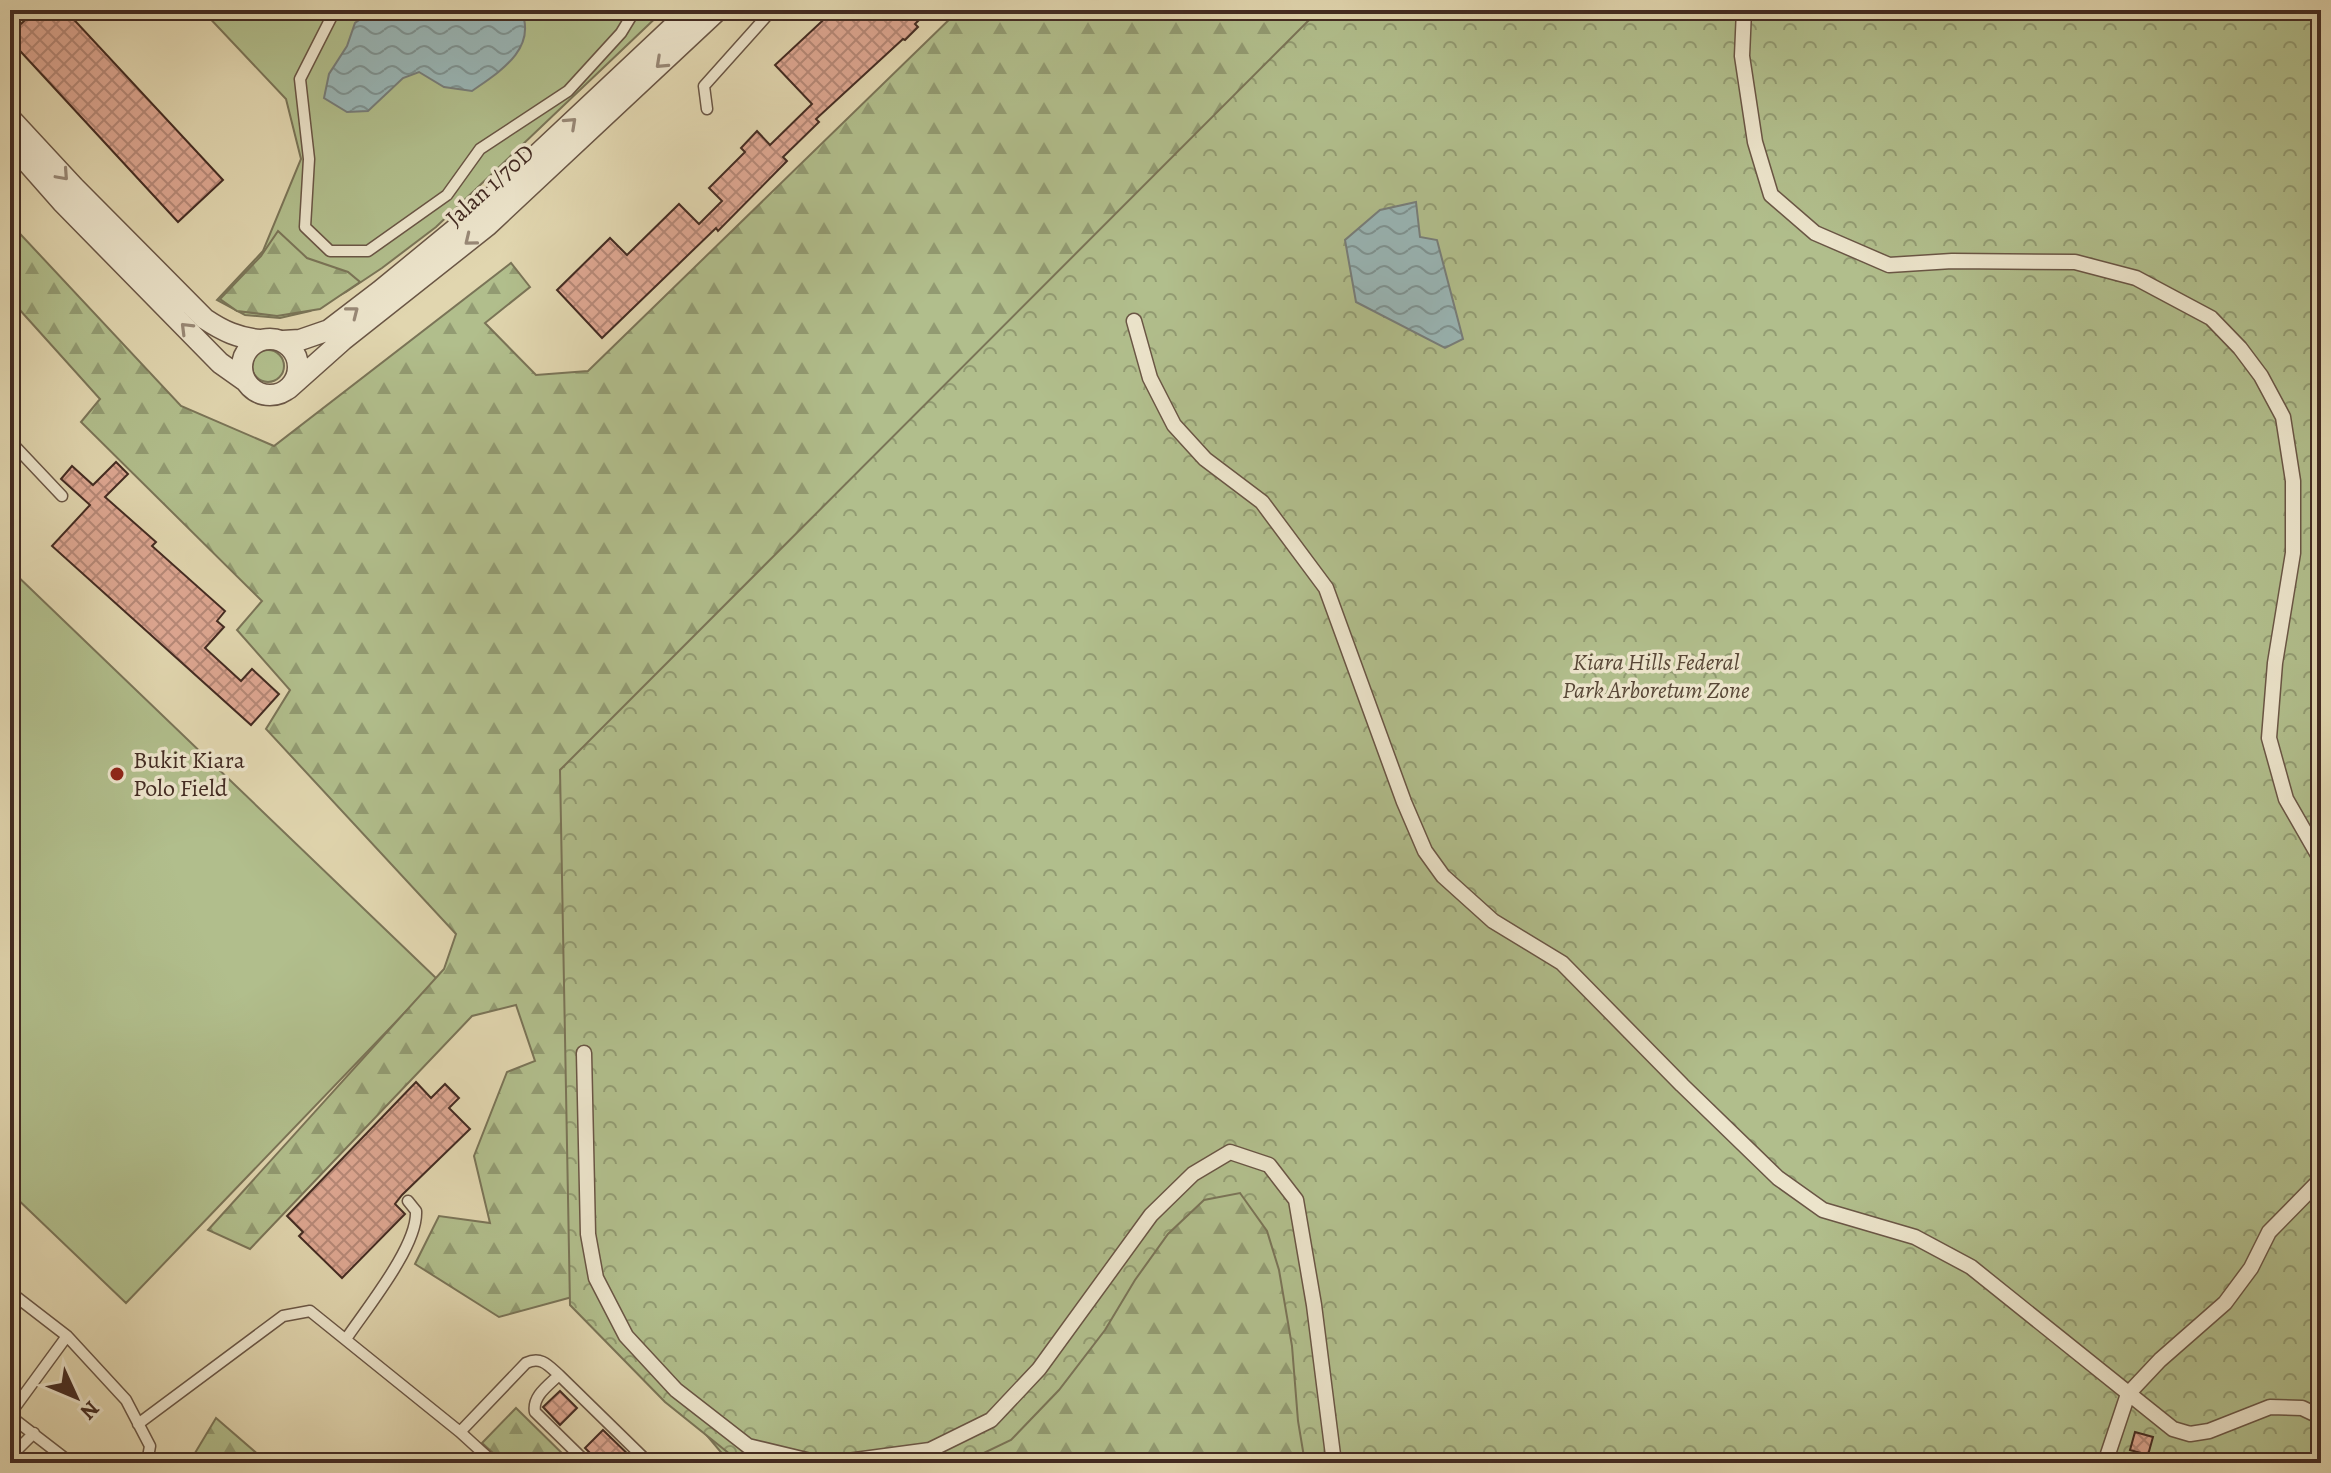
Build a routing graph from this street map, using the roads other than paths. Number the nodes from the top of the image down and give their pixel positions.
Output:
1 (335, 10) edge
2 (635, 10) edge
3 (691, 10) edge
4 (718, 10) edge
5 (772, 10) edge
6 (1744, 10) edge
7 (707, 109) dead end
8 (10, 118) edge
9 (10, 143) edge
10 (1134, 321) dead end
11 (260, 340) junction
12 (283, 341) junction
13 (244, 380) junction
14 (288, 389) junction
15 (10, 441) edge
16 (62, 496) dead end
17 (2321, 860) edge
18 (584, 1053) dead end
19 (2321, 1179) edge
20 (408, 1201) dead end
21 (10, 1292) edge
22 (67, 1336) junction
23 (346, 1339) junction
24 (559, 1375) junction
25 (2128, 1394) junction
26 (10, 1415) edge
27 (2321, 1417) edge
28 (138, 1424) junction
29 (460, 1432) junction
30 (34, 1433) junction
31 (10, 1457) edge
32 (71, 1463) edge
33 (147, 1463) edge
34 (494, 1463) edge
35 (587, 1463) edge
36 (649, 1463) edge
37 (819, 1463) edge
38 (833, 1463) edge
39 (1334, 1463) edge
40 (2105, 1463) edge

1 - 2 lane
12 -> 3 street, Jalan 1/70D
4 -> 14 street, Jalan 1/70D
5 - 7 lane
6 - 17 street
8 -> 11 street
13 -> 9 street
10 - 25 street
11 - 12 street
11 - 13 street
12 - 14 street
13 - 14 street
15 - 16 lane
18 - 37 street
19 - 25 street
20 - 23 lane
21 - 22 lane
22 - 26 lane
22 - 28 lane
23 - 28 lane
23 - 29 lane
24 - 29 lane
24 - 35 lane
24 - 36 lane
25 - 27 street
25 - 40 street
26 - 30 lane
28 - 33 lane
29 - 34 lane
30 - 31 lane
30 - 32 lane
38 - 39 street

